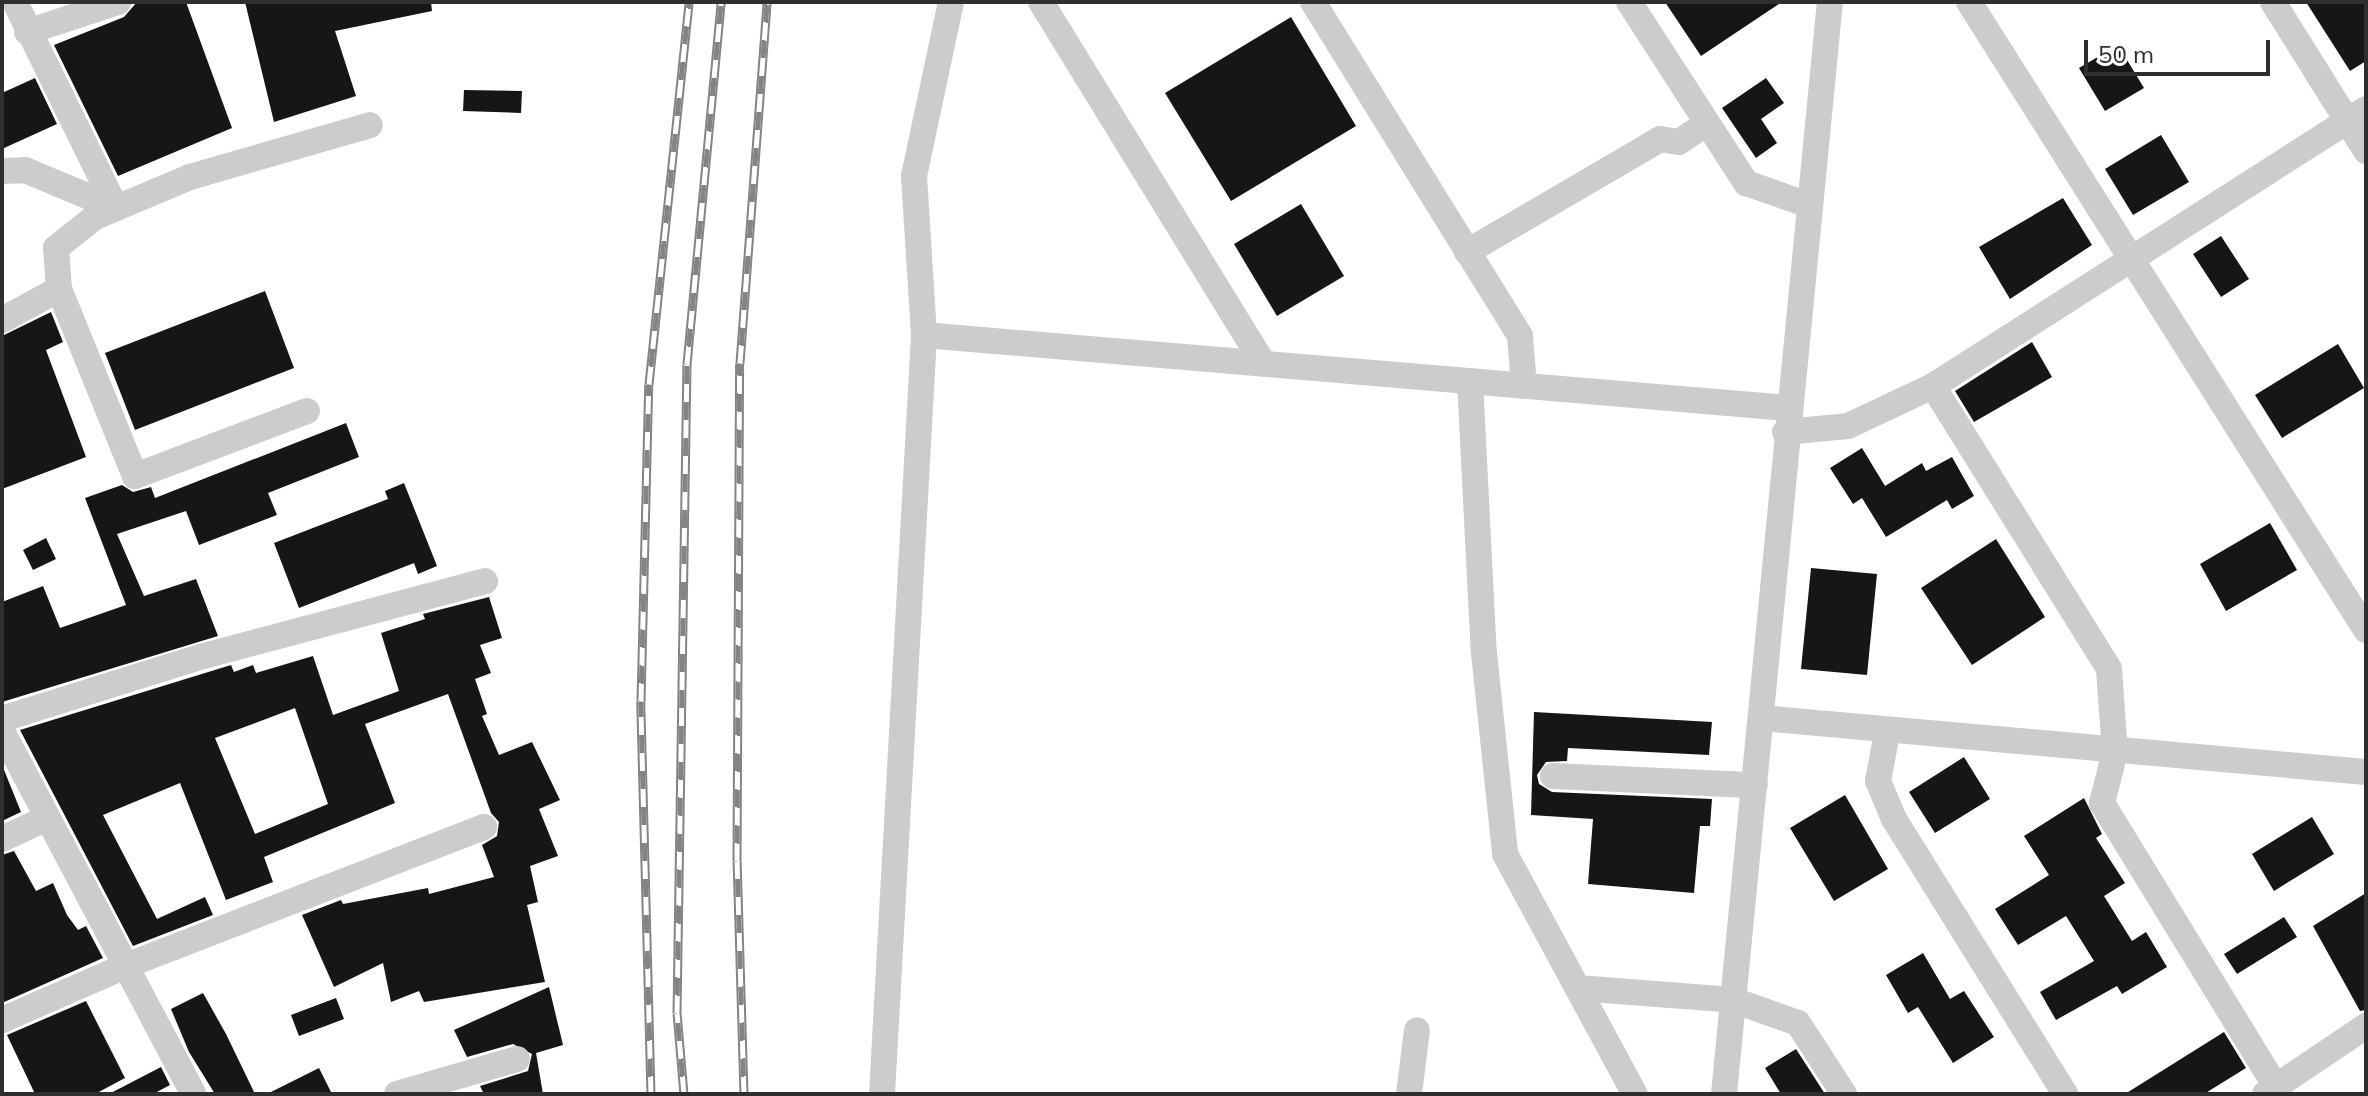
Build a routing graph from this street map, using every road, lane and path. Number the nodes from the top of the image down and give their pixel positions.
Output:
1 (15, 2) edge
2 (118, 2) edge
3 (951, 2) edge
4 (1041, 2) edge
5 (1313, 2) edge
6 (1629, 2) edge
7 (1830, 2) edge
8 (1969, 2) edge
9 (2273, 2) edge
10 (27, 32) junction
11 (2357, 115) edge
12 (1707, 123) junction
13 (370, 125) dead end
14 (2366, 151) edge
15 (2, 171) edge
16 (1809, 205) junction
17 (116, 208) junction
18 (1467, 252) junction
19 (2129, 260) junction
20 (59, 289) junction
21 (2, 320) edge
22 (924, 335) junction
23 (1263, 363) junction
24 (1470, 381) junction
25 (1524, 386) junction
26 (1933, 386) junction
27 (307, 411) dead end
28 (1787, 420) junction
29 (485, 581) dead end
30 (2366, 630) edge
31 (1762, 718) junction
32 (2, 719) edge
33 (2, 731) edge
34 (1887, 733) junction
35 (2115, 752) junction
36 (9, 760) edge
37 (2366, 772) edge
38 (1553, 776) dead end
39 (1755, 785) junction
40 (45, 819) junction
41 (484, 827) dead end
42 (2, 839) edge
43 (128, 965) junction
44 (1578, 988) junction
45 (1733, 1000) junction
46 (2, 1020) edge
47 (2366, 1026) edge
48 (1417, 1030) dead end
49 (517, 1059) dead end
50 (2270, 1090) edge
51 (193, 1094) edge
52 (397, 1094) edge
53 (882, 1094) edge
54 (1409, 1094) edge
55 (1635, 1094) edge
56 (1724, 1094) edge
57 (1844, 1094) edge
58 (2065, 1094) edge

1 - 10 street
2 - 10 street
3 - 22 street
4 - 23 street
5 - 18 street
6 - 12 street
7 - 16 street
8 - 19 street
9 - 11 street
10 - 17 street
11 - 14 street
11 - 19 street
12 - 16 street
12 - 18 street
13 - 17 street
15 - 17 street
16 - 28 street
17 - 20 street
18 - 25 street
19 - 26 street
19 - 30 street
20 - 21 street
20 - 27 street
22 - 23 street
22 - 53 street
23 - 24 street
24 - 25 street
24 - 44 street
25 - 28 street
26 - 28 street
26 - 35 street
28 - 31 street
29 - 32 street
31 - 34 street
31 - 39 street
33 - 36 street
34 - 35 street
34 - 58 street
35 - 37 street
35 - 50 street
36 - 40 street
38 - 39 street
39 - 45 street
40 - 42 street
40 - 43 street
41 - 43 street
43 - 46 street
43 - 51 street
44 - 45 street
44 - 55 street
45 - 56 street
45 - 57 street
47 - 50 street
48 - 54 street
49 - 52 street

